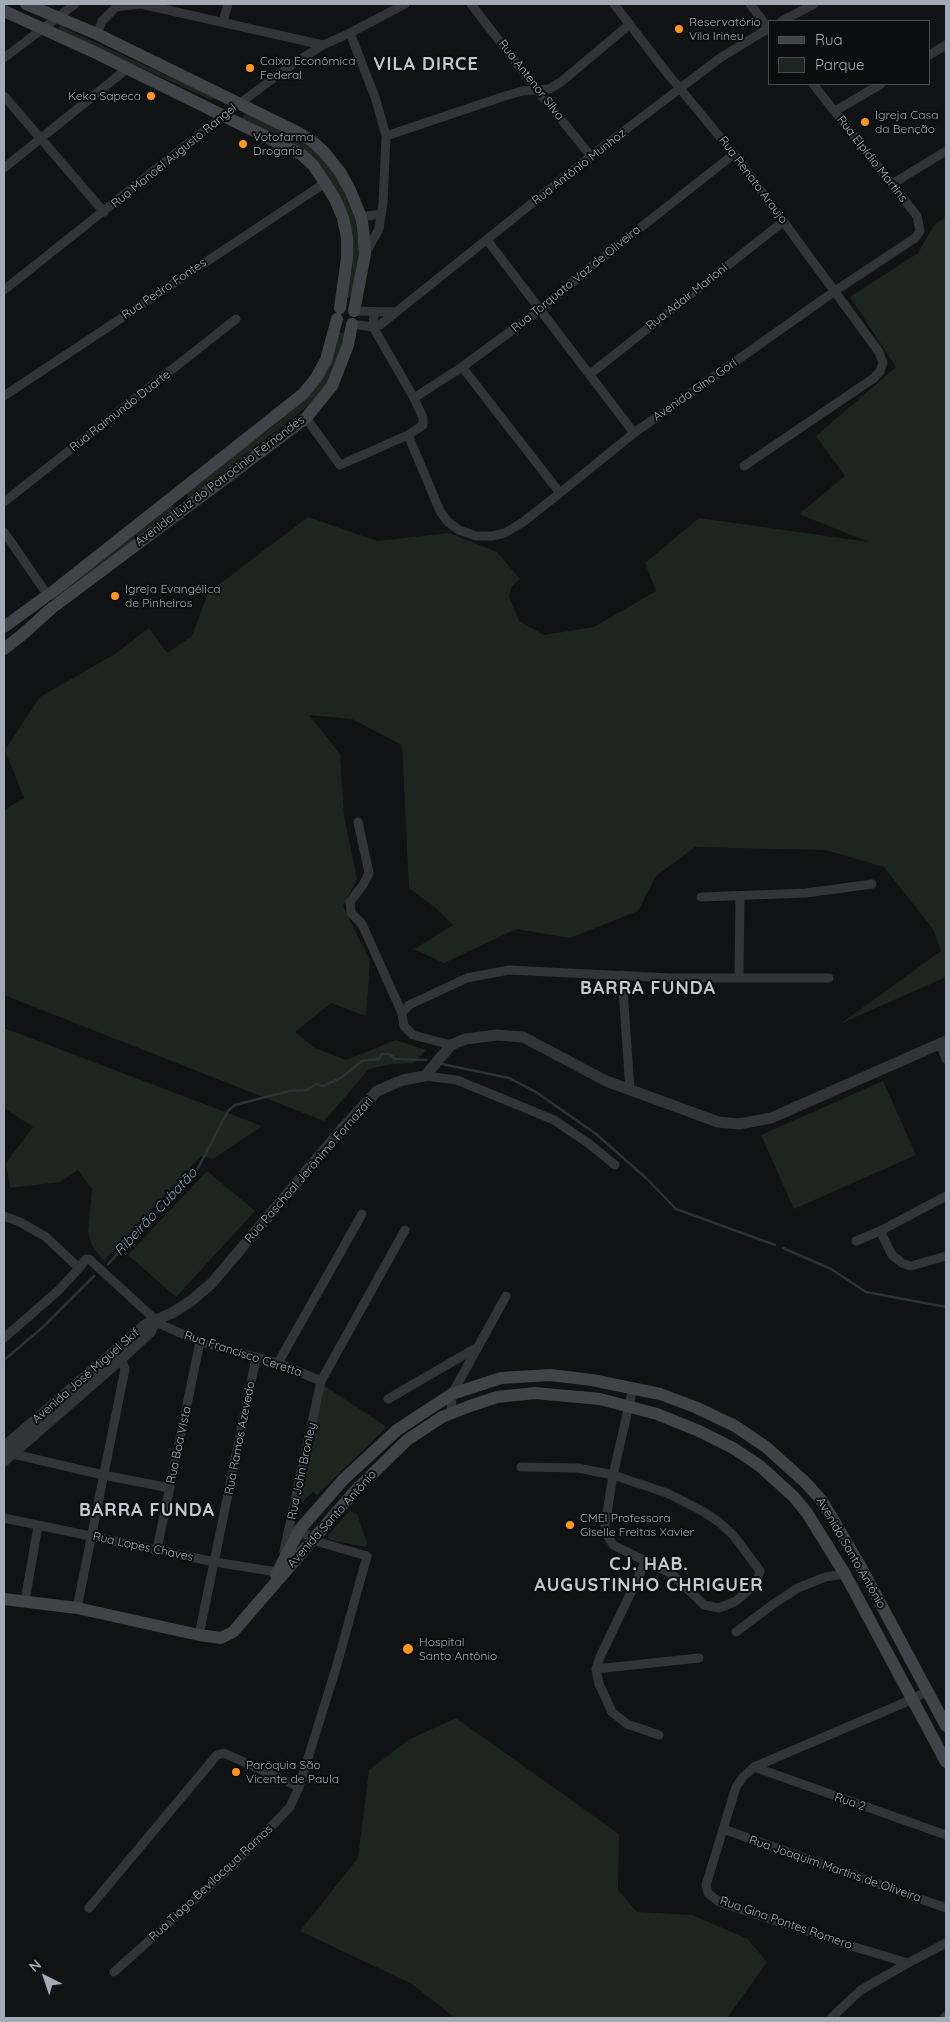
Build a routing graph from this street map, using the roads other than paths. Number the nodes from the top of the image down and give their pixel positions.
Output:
1 (26, 4) edge
2 (75, 4) edge
3 (228, 4) edge
4 (406, 4) edge
5 (471, 4) edge
6 (614, 4) edge
7 (750, 4) edge
8 (814, 4) edge
9 (116, 5) edge
10 (4, 11) edge
11 (56, 18) junction
12 (784, 20) edge
13 (223, 22) junction
14 (630, 24) junction
15 (768, 28) edge
16 (43, 29) junction
17 (768, 30) edge
18 (350, 33) junction
19 (96, 34) junction
20 (323, 45) junction
21 (946, 45) edge
22 (930, 55) edge
23 (4, 58) edge
24 (128, 68) junction
25 (814, 85) edge
26 (879, 85) edge
27 (681, 89) junction
28 (537, 90) junction
29 (4, 96) edge
30 (239, 104) junction
31 (835, 111) junction
32 (224, 115) junction
33 (386, 136) junction
34 (41, 139) junction
35 (946, 151) edge
36 (734, 154) junction
37 (591, 156) junction
38 (4, 168) edge
39 (325, 183) junction
40 (892, 184) junction
41 (104, 212) junction
42 (380, 214) junction
43 (361, 217) junction
44 (784, 220) junction
45 (915, 238) joint
46 (487, 240) junction
47 (365, 254) junction
48 (4, 290) edge
49 (835, 292) junction
50 (541, 309) junction
51 (395, 312) junction
52 (374, 313) junction
53 (338, 314) junction
54 (353, 317) junction
55 (236, 319) dead end
56 (373, 327) junction
57 (462, 367) junction
58 (590, 374) junction
59 (4, 396) edge
60 (414, 398) junction
61 (306, 418) junction
62 (634, 433) junction
63 (408, 435) junction
64 (744, 466) dead end
65 (178, 493) junction
66 (560, 493) junction
67 (4, 502) edge
68 (187, 505) junction
69 (4, 532) edge
70 (50, 599) junction
71 (4, 627) edge
72 (4, 649) edge
73 (358, 822) dead end
74 (872, 884) dead end
75 (740, 896) junction
76 (701, 897) dead end
77 (622, 974) junction
78 (739, 978) junction
79 (829, 978) dead end
80 (402, 1013) junction
81 (943, 1042) edge
82 (451, 1045) junction
83 (946, 1059) edge
84 (425, 1076) junction
85 (630, 1090) junction
86 (615, 1165) dead end
87 (946, 1196) edge
88 (362, 1214) dead end
89 (4, 1216) edge
90 (405, 1230) dead end
91 (880, 1231) junction
92 (856, 1241) dead end
93 (946, 1256) edge
94 (79, 1268) junction
95 (506, 1296) dead end
96 (156, 1320) junction
97 (5, 1335) edge
98 (200, 1342) junction
99 (477, 1348) junction
100 (119, 1354) junction
101 (256, 1358) junction
102 (278, 1363) junction
103 (592, 1380) junction
104 (321, 1381) junction
105 (633, 1388) junction
106 (452, 1394) junction
107 (591, 1398) junction
108 (388, 1399) dead end
109 (629, 1407) junction
110 (451, 1414) junction
111 (5, 1453) edge
112 (521, 1467) dead end
113 (613, 1475) junction
114 (103, 1476) junction
115 (170, 1488) junction
116 (4, 1518) edge
117 (38, 1526) junction
118 (300, 1529) junction
119 (90, 1536) junction
120 (312, 1540) junction
121 (157, 1549) junction
122 (646, 1561) junction
123 (215, 1562) junction
124 (281, 1568) junction
125 (845, 1574) junction
126 (4, 1599) edge
127 (25, 1601) junction
128 (77, 1608) junction
129 (736, 1632) dead end
130 (199, 1635) junction
131 (700, 1658) dead end
132 (596, 1669) junction
133 (927, 1691) junction
134 (912, 1699) junction
135 (946, 1726) edge
136 (658, 1736) dead end
137 (946, 1762) edge
138 (754, 1767) junction
139 (299, 1787) junction
140 (723, 1829) junction
141 (946, 1835) edge
142 (89, 1908) dead end
143 (946, 1908) edge
144 (946, 1943) edge
145 (908, 1963) junction
146 (114, 1972) dead end
147 (831, 2018) edge

1 - 11 main road, Avenida Luiz do Patrocinio Fernandes
2 - 11 street
3 - 13 street
4 - 18 street, Rua Manoel Augusto Rangel
5 - 28 street, Rua Antenor Silva
6 - 14 street, Rua Renato Araujo
7 - 15 street
8 - 12 street
9 - 13 street
9 - 19 street
10 - 16 main road, Avenida Luiz do Patrocinio Fernandes
11 - 16 street
11 - 19 main road, Avenida Luiz do Patrocinio Fernandes
13 - 20 street
14 - 27 street, Rua Renato Araujo
14 - 28 street
16 - 23 street
16 - 24 main road, Avenida Luiz do Patrocinio Fernandes
17 - 27 street, Rua Antônio Munhoz
18 - 20 street, Rua Manoel Augusto Rangel
18 - 33 street
19 - 30 main road, Avenida Luiz do Patrocinio Fernandes
20 - 30 street, Rua Manoel Augusto Rangel
21 - 22 street
24 - 32 main road, Avenida Luiz do Patrocinio Fernandes
24 - 34 street
25 - 31 street, Rua Elpídio Martins
26 - 31 street
27 - 36 street, Rua Renato Araujo
27 - 37 street, Rua Antônio Munhoz
28 - 33 street
28 - 37 street, Rua Antenor Silva
29 - 34 street
30 - 32 street, Rua Manoel Augusto Rangel
30 - 43 main road, Avenida Luiz do Patrocinio Fernandes
31 - 40 street, Rua Elpídio Martins
32 - 39 main road, Avenida Luiz do Patrocinio Fernandes
32 - 41 street, Rua Manoel Augusto Rangel
33 - 42 street
34 - 38 street
34 - 41 street
35 - 40 street
36 - 44 street, Rua Renato Araujo
36 - 50 street, Rua Torquato Vaz de Oliveira
37 - 46 street, Rua Antônio Munhoz
39 - 53 main road, Avenida Luiz do Patrocinio Fernandes
39 - 59 street, Rua Pedro Fontes
40 - 45 street, Rua Elpídio Martins
41 - 48 street, Rua Manoel Augusto Rangel
42 - 43 street
42 - 47 street
43 - 47 main road, Avenida Luiz do Patrocinio Fernandes
44 - 49 street, Rua Renato Araujo
44 - 58 street, Rua Adair Marioni
45 - 49 street, Avenida Gino Gori
46 - 50 street
46 - 51 street, Rua Antônio Munhoz
47 - 54 main road, Avenida Luiz do Patrocinio Fernandes
49 - 62 street, Avenida Gino Gori
49 - 64 street, Rua Renato Araujo
50 - 57 street, Rua Torquato Vaz de Oliveira
50 - 58 street
51 - 52 street
51 - 56 street, Rua Antônio Munhoz
52 - 54 street
52 - 56 street
53 - 54 main road
53 - 54 main road
53 - 65 main road, Avenida Luiz do Patrocinio Fernandes
54 - 56 street
54 - 61 main road, Avenida Luiz do Patrocinio Fernandes
55 - 67 street, Rua Raimundo Duarte
56 - 60 street
57 - 60 street, Rua Torquato Vaz de Oliveira
57 - 66 street
58 - 62 street
60 - 63 street
61 - 63 street
61 - 68 main road, Avenida Luiz do Patrocinio Fernandes
62 - 66 street, Avenida Gino Gori
63 - 66 street, Avenida Gino Gori
65 - 68 main road
65 - 70 main road, Avenida Luiz do Patrocinio Fernandes
68 - 70 main road, Avenida Luiz do Patrocinio Fernandes
69 - 70 street
70 - 71 main road, Avenida Luiz do Patrocinio Fernandes
70 - 72 main road, Avenida Luiz do Patrocinio Fernandes
73 - 80 street
74 - 75 street
75 - 76 street
75 - 78 street
77 - 78 street
77 - 80 street
77 - 85 street
78 - 79 street
80 - 82 street
81 - 83 street
81 - 85 street
82 - 84 street
82 - 85 street
84 - 86 street
84 - 96 street, Rua Paschoal Jerônimo Fornazari
87 - 91 street
88 - 102 street
89 - 94 street
90 - 104 street, Rua John Bronley
91 - 92 street
91 - 93 street
94 - 96 street, Rua Francisco Ceretta
94 - 97 street
95 - 99 street
96 - 98 street, Rua Francisco Ceretta
96 - 100 street, Avenida José Miguel Skif
98 - 101 street, Rua Francisco Ceretta
98 - 115 street, Rua Boa VIsta
99 - 106 street
99 - 108 street
100 - 111 street, Avenida José Miguel Skif
100 - 114 street
101 - 102 street, Rua Francisco Ceretta
101 - 123 street, Rua Ramos Azevedo
102 - 104 street, Rua Francisco Ceretta
103 - 105 main road, Avenida Santo Antônio
103 - 106 main road, Avenida Santo Antônio
103 - 107 main road
104 - 124 street, Rua John Bronley
105 - 109 street
105 - 133 main road, Avenida Santo Antônio
106 - 110 street
106 - 118 main road, Avenida Santo Antônio
107 - 109 main road, Avenida Santo Antônio
107 - 110 main road, Avenida Santo Antônio
109 - 113 street
109 - 125 main road, Avenida Santo Antônio
110 - 120 main road, Avenida Santo Antônio
111 - 114 street
112 - 113 street
113 - 122 street
113 - 122 street
114 - 115 street
114 - 119 street
115 - 121 street, Rua Boa VIsta
116 - 117 street, Rua Lopes Chaves
117 - 119 street, Rua Lopes Chaves
117 - 127 street
118 - 120 street
118 - 124 main road, Avenida Santo Antônio
119 - 121 street, Rua Lopes Chaves
119 - 128 street
120 - 124 main road, Avenida Santo Antônio
120 - 139 street, Rua Tiago Bevilacqua Ramos
121 - 123 street, Rua Lopes Chaves
122 - 132 street
123 - 124 street, Rua Lopes Chaves
123 - 130 street, Rua Ramos Azevedo
124 - 130 main road, Avenida Santo Antônio
125 - 129 street
125 - 134 main road, Avenida Santo Antônio
126 - 127 main road, Avenida Santo Antônio
127 - 128 main road, Avenida Santo Antônio
128 - 130 main road, Avenida Santo Antônio
131 - 132 street
132 - 136 street
133 - 134 street, Rua Gina Pontes Romero
133 - 135 main road, Avenida Santo Antônio
134 - 137 main road, Avenida Santo Antônio
134 - 138 street, Rua Gina Pontes Romero
138 - 140 street, Rua Gina Pontes Romero
138 - 141 street, Rua 2
139 - 142 street
139 - 146 street, Rua Tiago Bevilacqua Ramos
140 - 143 street, Rua Joaquim Martins de Oliveira
140 - 145 street, Rua Gina Pontes Romero
144 - 145 street
145 - 147 street

